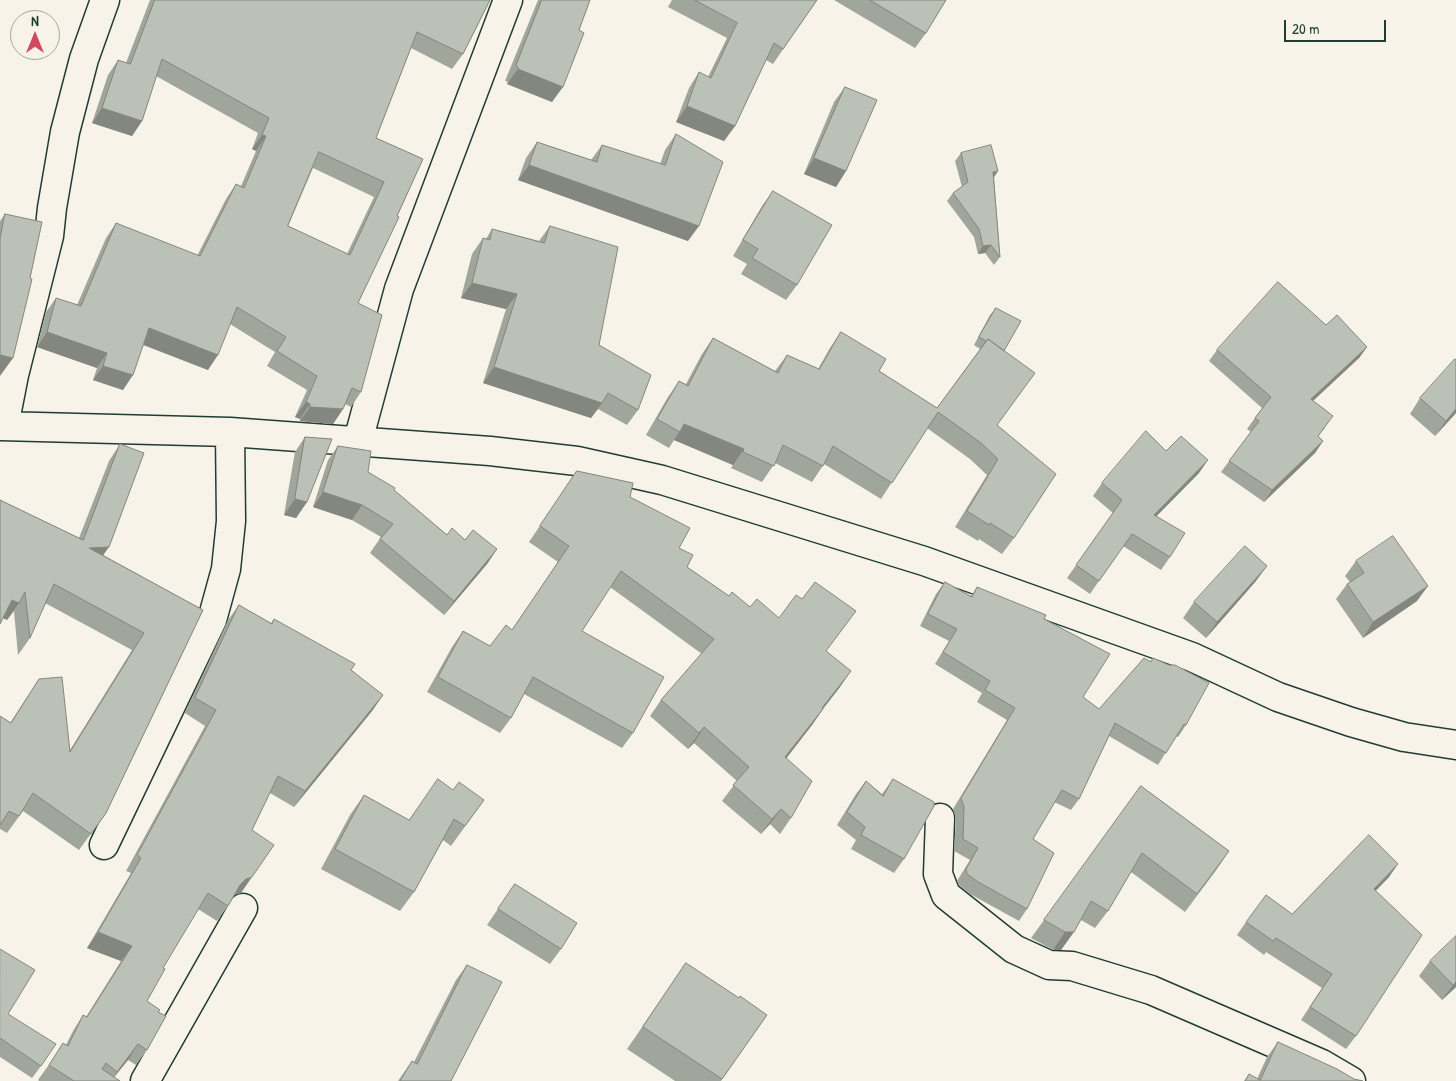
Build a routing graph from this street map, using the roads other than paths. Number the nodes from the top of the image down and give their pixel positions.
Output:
1 (105, 0) edge
2 (508, 0) edge
3 (2, 426) edge
4 (230, 432) junction
5 (358, 441) junction
6 (1456, 745) edge
7 (940, 818) dead end
8 (104, 845) dead end
9 (243, 908) dead end
10 (145, 1081) edge
11 (1351, 1081) edge

1 - 3 street
2 - 5 street
3 - 4 street
4 - 5 street
4 - 8 street
5 - 6 street
7 - 11 street
9 - 10 street

